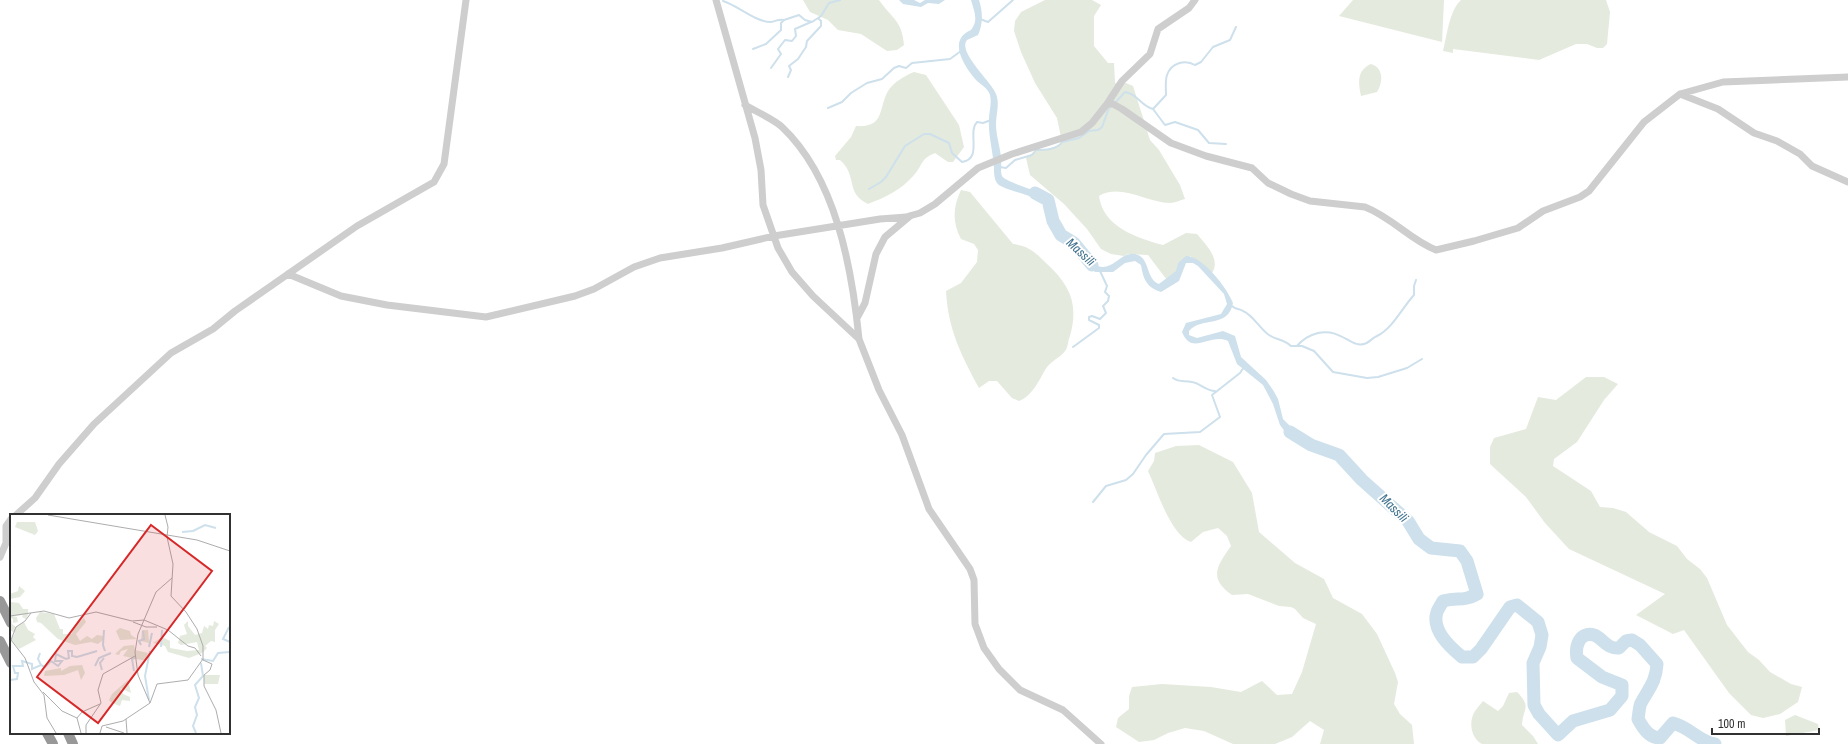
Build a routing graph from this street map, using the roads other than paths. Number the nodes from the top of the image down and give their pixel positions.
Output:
1 (466, 0) edge
2 (716, 0) edge
3 (1195, 0) edge
4 (1848, 77) edge
5 (1680, 94) junction
6 (1107, 104) junction
7 (745, 105) junction
8 (1848, 182) edge
9 (912, 215) junction
10 (838, 226) junction
11 (774, 236) junction
12 (288, 274) junction
13 (857, 318) junction
14 (859, 339) junction
15 (17, 514) edge
16 (10, 520) edge
17 (0, 558) edge
18 (0, 601) edge
19 (10, 621) edge
20 (0, 641) edge
21 (10, 661) edge
22 (48, 734) edge
23 (69, 734) edge
24 (53, 744) edge
25 (74, 744) edge
26 (1101, 744) edge

1 - 12 street
2 - 7 street
3 - 6 street
4 - 5 street
5 - 6 street
5 - 8 street
6 - 9 street
7 - 10 street
7 - 11 street
9 - 10 street
9 - 13 street
10 - 11 street
10 - 13 street
11 - 12 street
11 - 14 street
12 - 15 street
13 - 14 street
14 - 26 street
16 - 17 street
18 - 19 highway
20 - 21 highway
22 - 24 highway
23 - 25 highway

